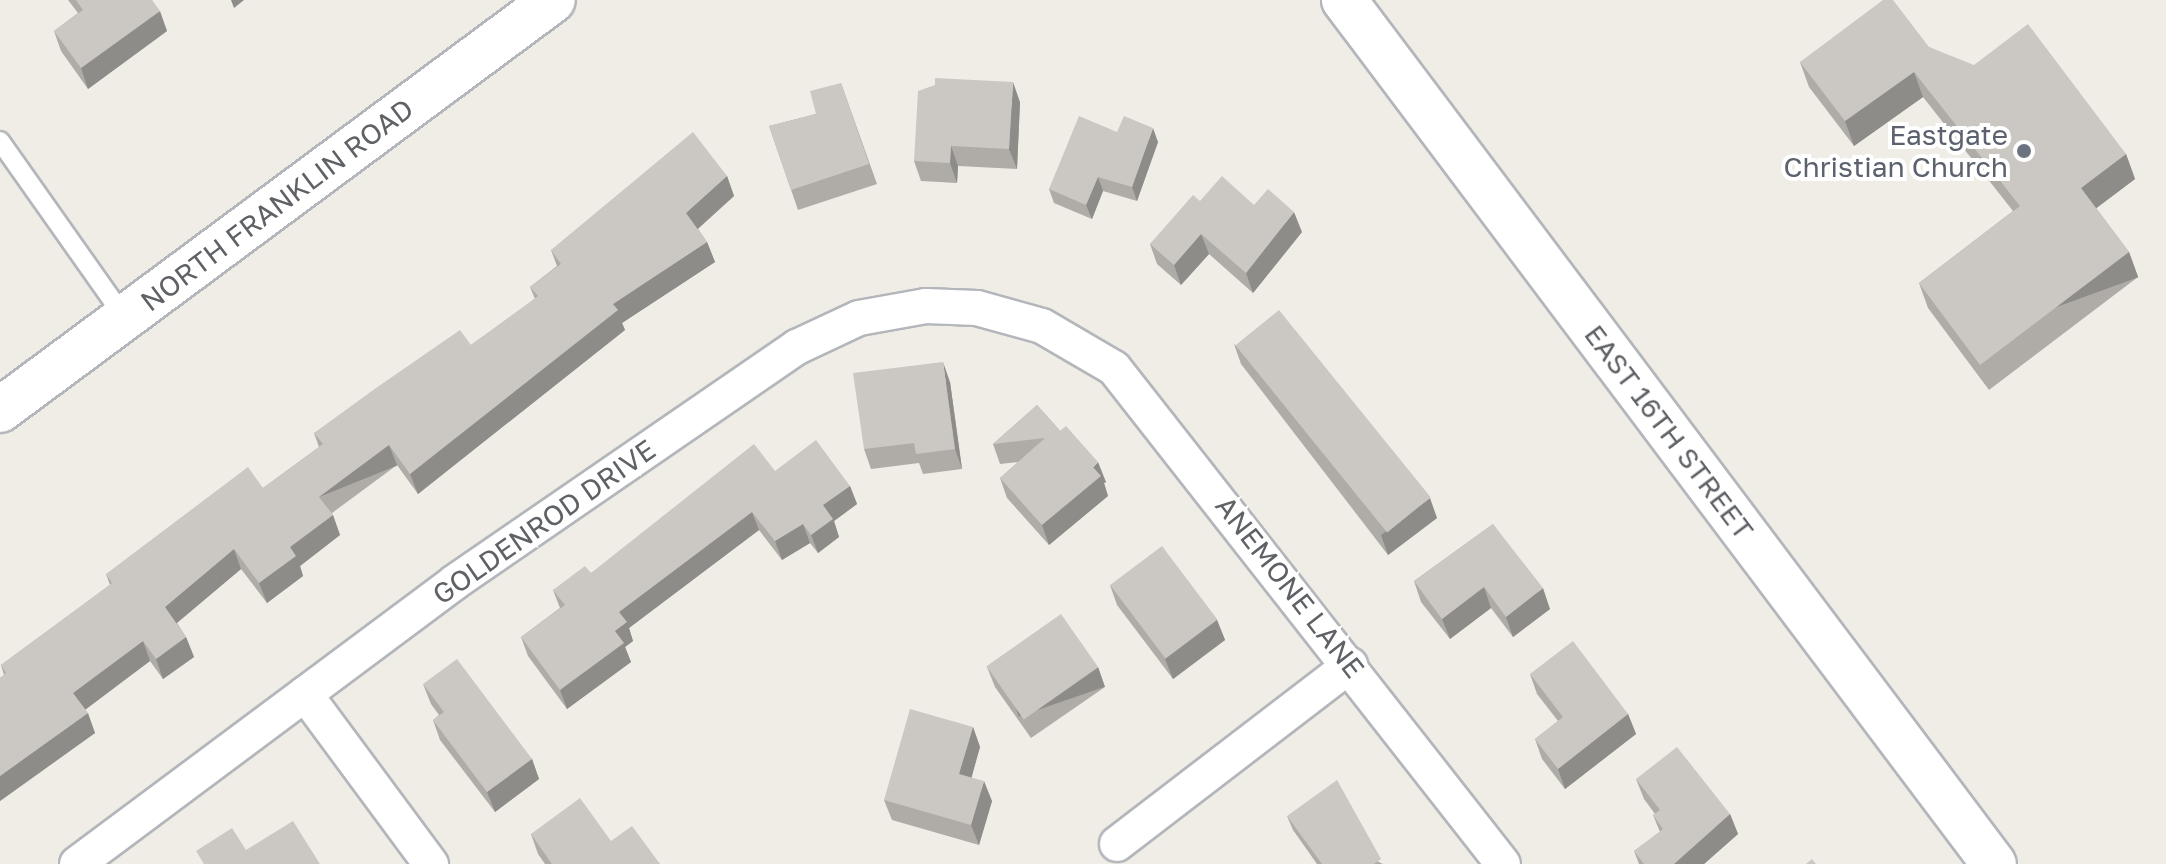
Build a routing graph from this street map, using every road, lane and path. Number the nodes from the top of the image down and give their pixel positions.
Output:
1 (553, 0) edge
2 (1344, 0) edge
3 (0, 141) edge
4 (125, 318) junction
5 (1056, 333) joint
6 (0, 410) edge
7 (1350, 665) junction
8 (305, 694) junction
9 (1117, 844) dead end
10 (77, 864) edge
11 (431, 864) edge
12 (1503, 864) edge
13 (1994, 864) edge

1 - 4 street, NORTH FRANKLIN ROAD
2 - 13 street, EAST 16TH STREET
3 - 4 lane
4 - 6 street, NORTH FRANKLIN ROAD
5 - 7 street, ANEMONE LANE
5 - 8 street, GOLDENROD DRIVE
7 - 9 street
7 - 12 street, ANEMONE LANE
8 - 10 street, GOLDENROD DRIVE
8 - 11 street

